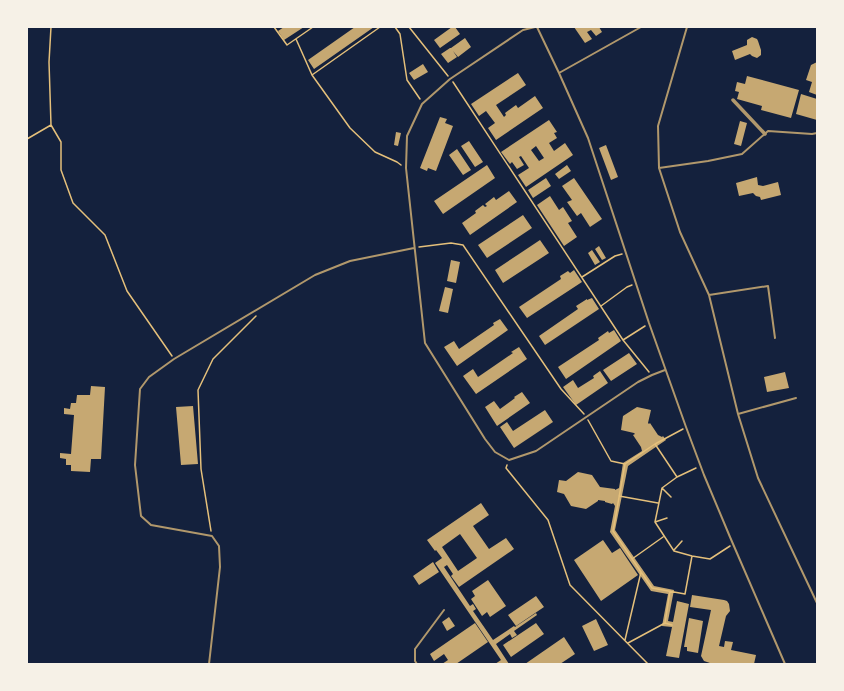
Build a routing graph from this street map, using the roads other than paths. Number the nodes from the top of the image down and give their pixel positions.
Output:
1 (536, 27) edge
2 (641, 27) edge
3 (687, 27) edge
4 (559, 73) junction
5 (733, 100) dead end
6 (817, 133) edge
7 (765, 134) junction
8 (659, 168) junction
9 (415, 248) junction
10 (709, 296) junction
11 (775, 338) dead end
12 (665, 370) junction
13 (796, 398) dead end
14 (738, 414) junction
15 (817, 603) edge
16 (444, 610) dead end
17 (209, 664) edge
18 (417, 664) edge
19 (785, 664) edge

1 - 4 lane
1 - 9 lane
2 - 4 lane
3 - 8 lane
4 - 12 lane
5 - 7 street
6 - 7 lane
7 - 8 lane
8 - 10 lane
9 - 12 lane
9 - 17 lane
10 - 11 lane
10 - 14 lane
12 - 19 lane
13 - 14 lane
14 - 15 lane
16 - 18 lane

